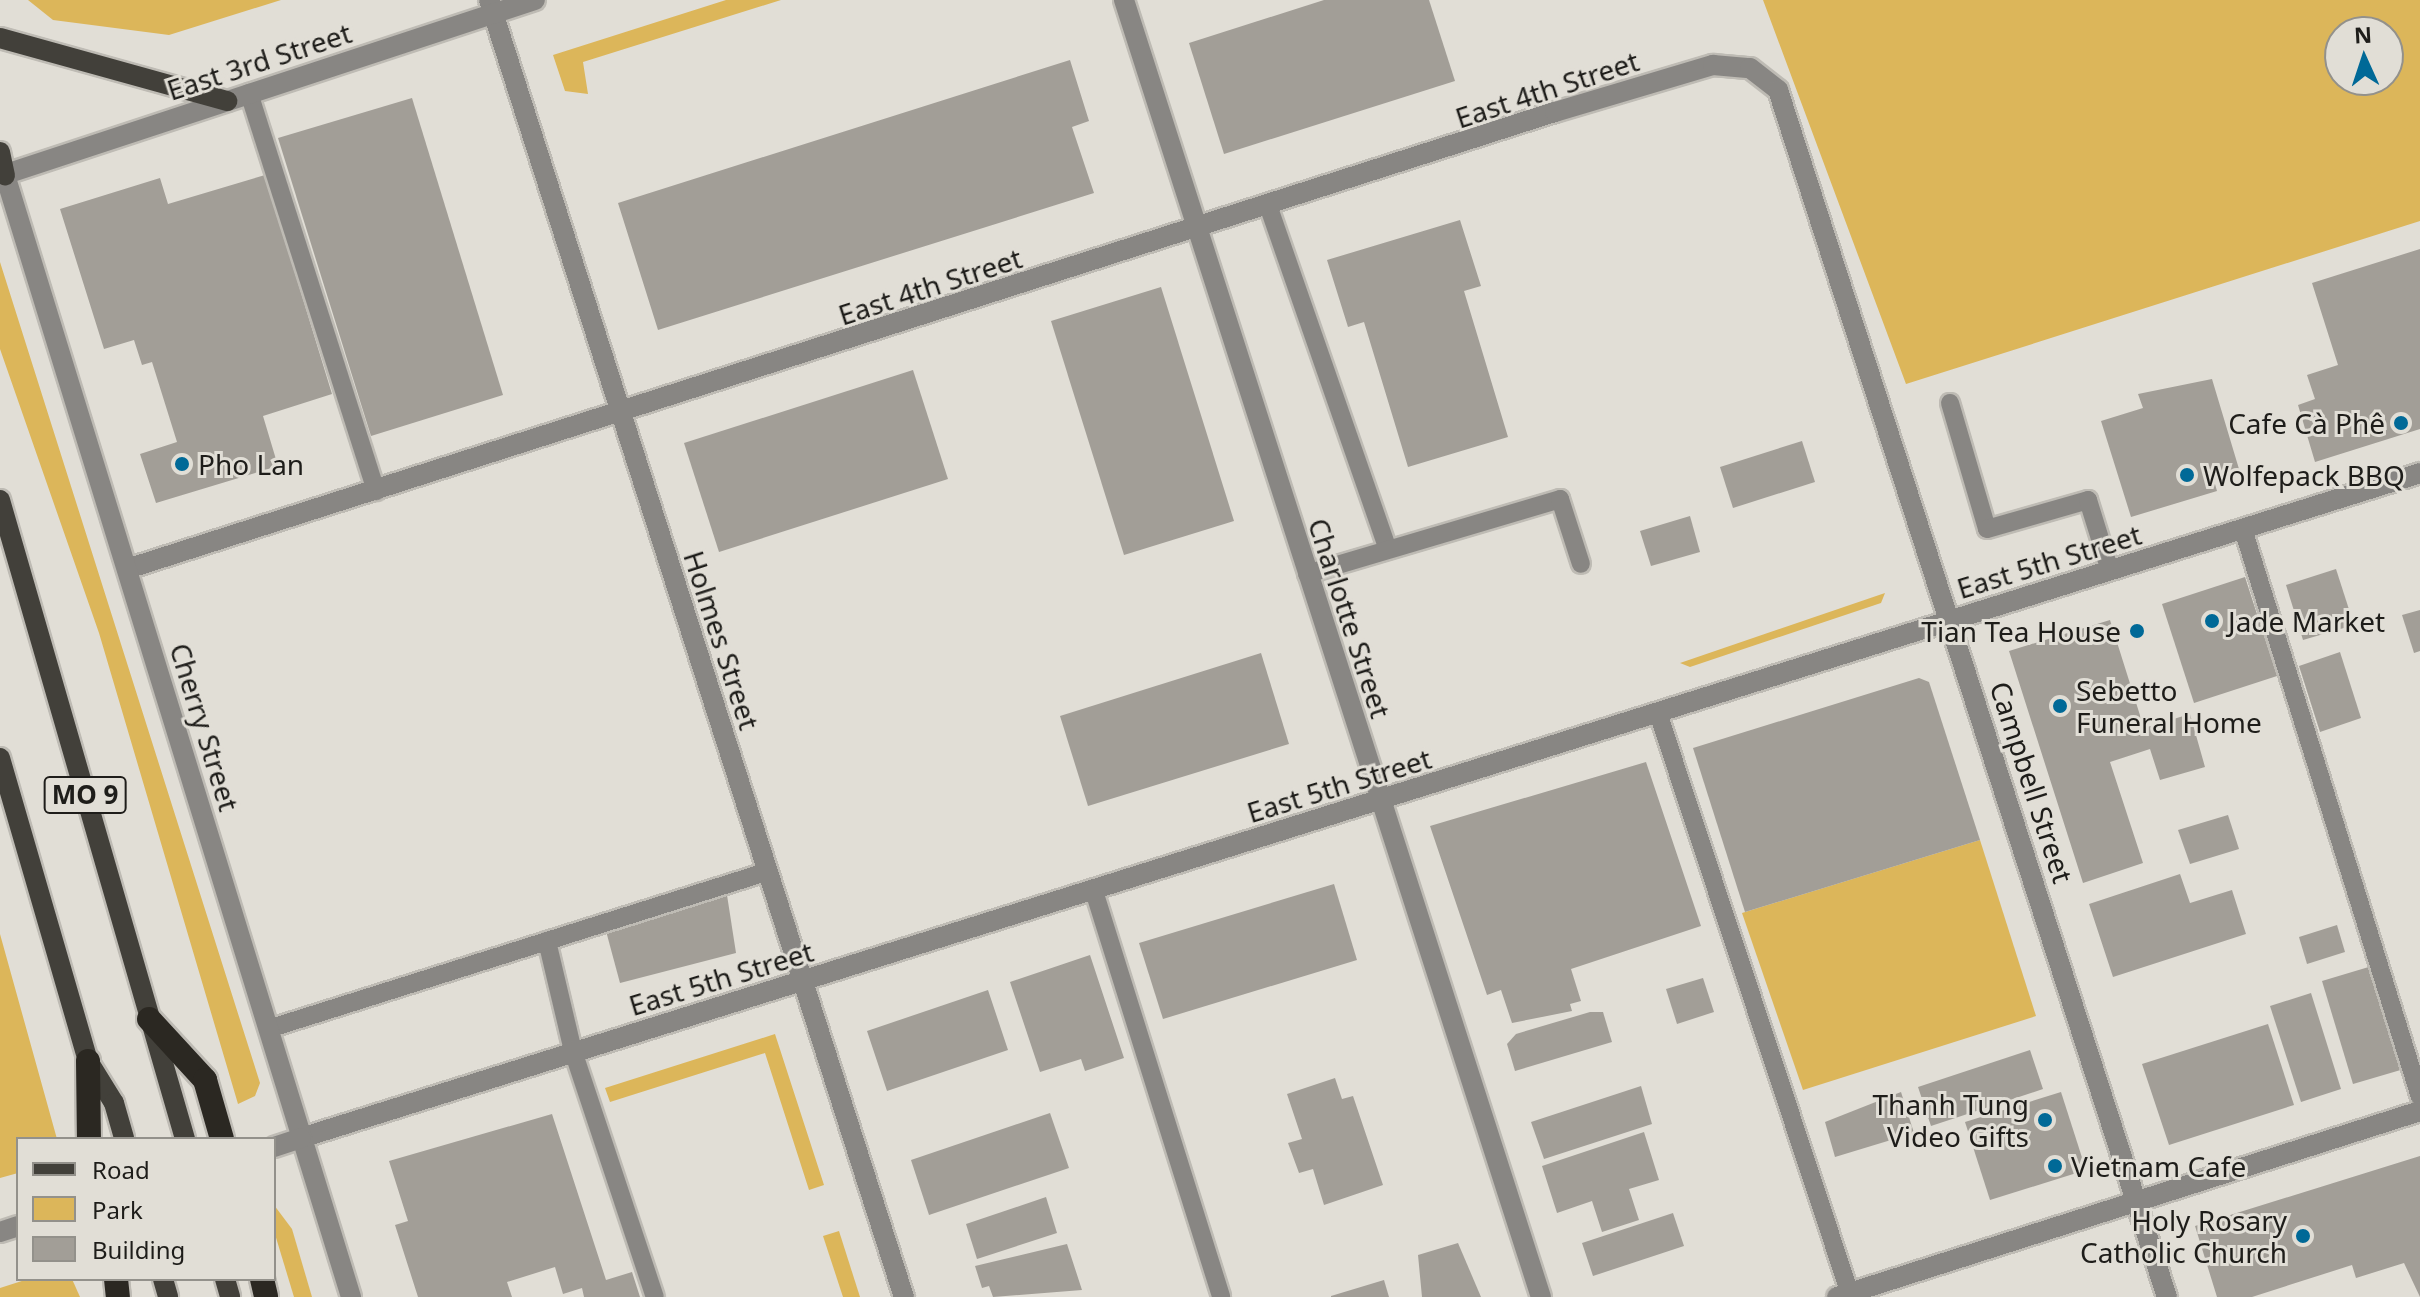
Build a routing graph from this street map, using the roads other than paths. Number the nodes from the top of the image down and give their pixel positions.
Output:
1 (535, 0) edge
2 (1124, 0) edge
3 (491, 6) edge
4 (0, 38) edge
5 (1750, 68) joint
6 (249, 93) junction
7 (227, 101) junction
8 (0, 152) edge
9 (2, 175) edge
10 (1269, 208) junction
11 (1198, 230) junction
12 (1950, 403) dead end
13 (620, 413) junction
14 (2420, 473) edge
15 (376, 491) junction
16 (0, 500) edge
17 (2243, 529) junction
18 (1388, 549) junction
19 (1581, 564) dead end
20 (127, 569) junction
21 (2110, 571) junction
22 (1307, 574) junction
23 (1953, 620) junction
24 (1658, 713) junction
25 (0, 758) edge
26 (1378, 801) junction
27 (766, 872) junction
28 (1094, 891) junction
29 (547, 941) junction
30 (803, 984) junction
31 (149, 1019) junction
32 (268, 1029) junction
33 (573, 1051) junction
34 (88, 1061) junction
35 (2420, 1097) edge
36 (2420, 1111) edge
37 (89, 1137) edge
38 (123, 1137) edge
39 (184, 1137) edge
40 (221, 1137) edge
41 (301, 1138) junction
42 (276, 1146) edge
43 (2136, 1200) junction
44 (1846, 1296) edge
45 (351, 1297) edge
46 (655, 1297) edge
47 (904, 1297) edge
48 (1221, 1297) edge
49 (1541, 1297) edge
50 (2167, 1297) edge

1 - 3 street, East 3rd Street
2 - 11 street, Charlotte Street
3 - 6 street, East 3rd Street
3 - 13 street, Holmes Street
4 - 7 main road
5 - 10 street, East 4th Street
5 - 23 street, Campbell Street
6 - 7 street, East 3rd Street
6 - 15 lane
7 - 9 street, East 3rd Street
8 - 9 main road
9 - 20 street, Cherry Street
10 - 11 street, East 4th Street
10 - 18 lane
11 - 13 street, East 4th Street
11 - 22 street, Charlotte Street
12 - 21 lane
13 - 15 street, East 4th Street
13 - 27 street, Holmes Street
14 - 17 street, East 5th Street
15 - 20 street, East 4th Street
16 - 31 main road, MO 9
17 - 21 street, East 5th Street
17 - 35 lane
18 - 19 lane
18 - 22 lane
20 - 32 street, Cherry Street
21 - 23 street, East 5th Street
22 - 26 street, Charlotte Street
23 - 24 street, East 5th Street
23 - 43 street, Campbell Street
24 - 26 street, East 5th Street
24 - 44 lane
25 - 34 main road, MO 9
26 - 28 street, East 5th Street
26 - 49 street, Charlotte Street
27 - 29 lane
27 - 30 street, Holmes Street
28 - 30 street, East 5th Street
28 - 48 lane
29 - 32 lane
29 - 33 lane
30 - 33 street, East 5th Street
30 - 47 street, Holmes Street
31 - 39 main road, MO 9
31 - 40 highway
32 - 41 street, Cherry Street
33 - 41 street, East 5th Street
33 - 46 lane
34 - 37 highway
34 - 38 main road, MO 9
36 - 43 street
41 - 42 street, East 5th Street
41 - 45 street, Cherry Street
43 - 44 street
43 - 50 street, Campbell Street

